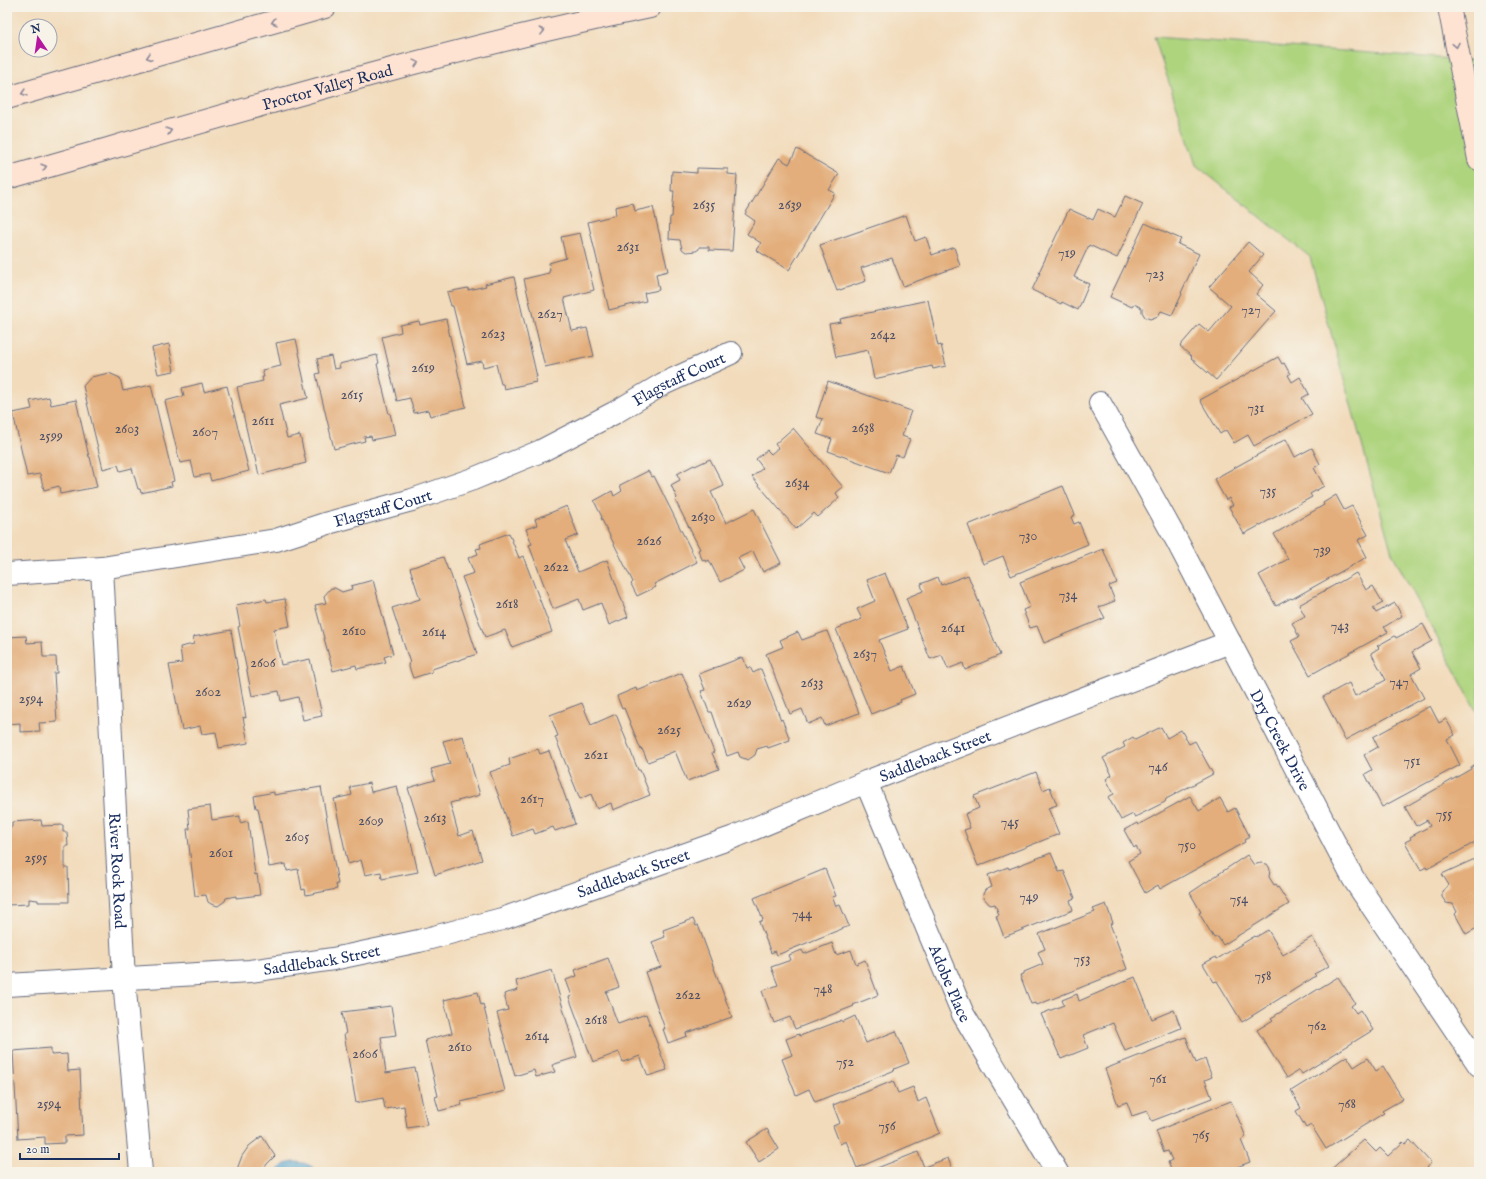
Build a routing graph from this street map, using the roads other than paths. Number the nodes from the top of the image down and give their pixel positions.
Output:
1 (325, 7) edge
2 (650, 7) edge
3 (1449, 7) edge
4 (7, 98) edge
5 (1479, 159) edge
6 (7, 178) edge
7 (731, 352) dead end
8 (1100, 403) dead end
9 (102, 568) junction
10 (7, 574) edge
11 (1230, 642) junction
12 (866, 782) junction
13 (124, 980) junction
14 (7, 985) edge
15 (1479, 1065) edge
16 (141, 1172) edge
17 (1057, 1172) edge

1 -> 4 main road
6 -> 2 main road, Proctor Valley Road
3 -> 5 main road
7 - 9 street, Flagstaff Court
8 - 11 street, Dry Creek Drive
9 - 10 street, Flagstaff Court
9 - 13 street, River Rock Road
11 - 12 street, Saddleback Street
11 - 15 street, Dry Creek Drive
12 - 13 street, Saddleback Street
12 - 17 street, Adobe Place
13 - 14 street, Saddleback Street
13 - 16 street, River Rock Road

